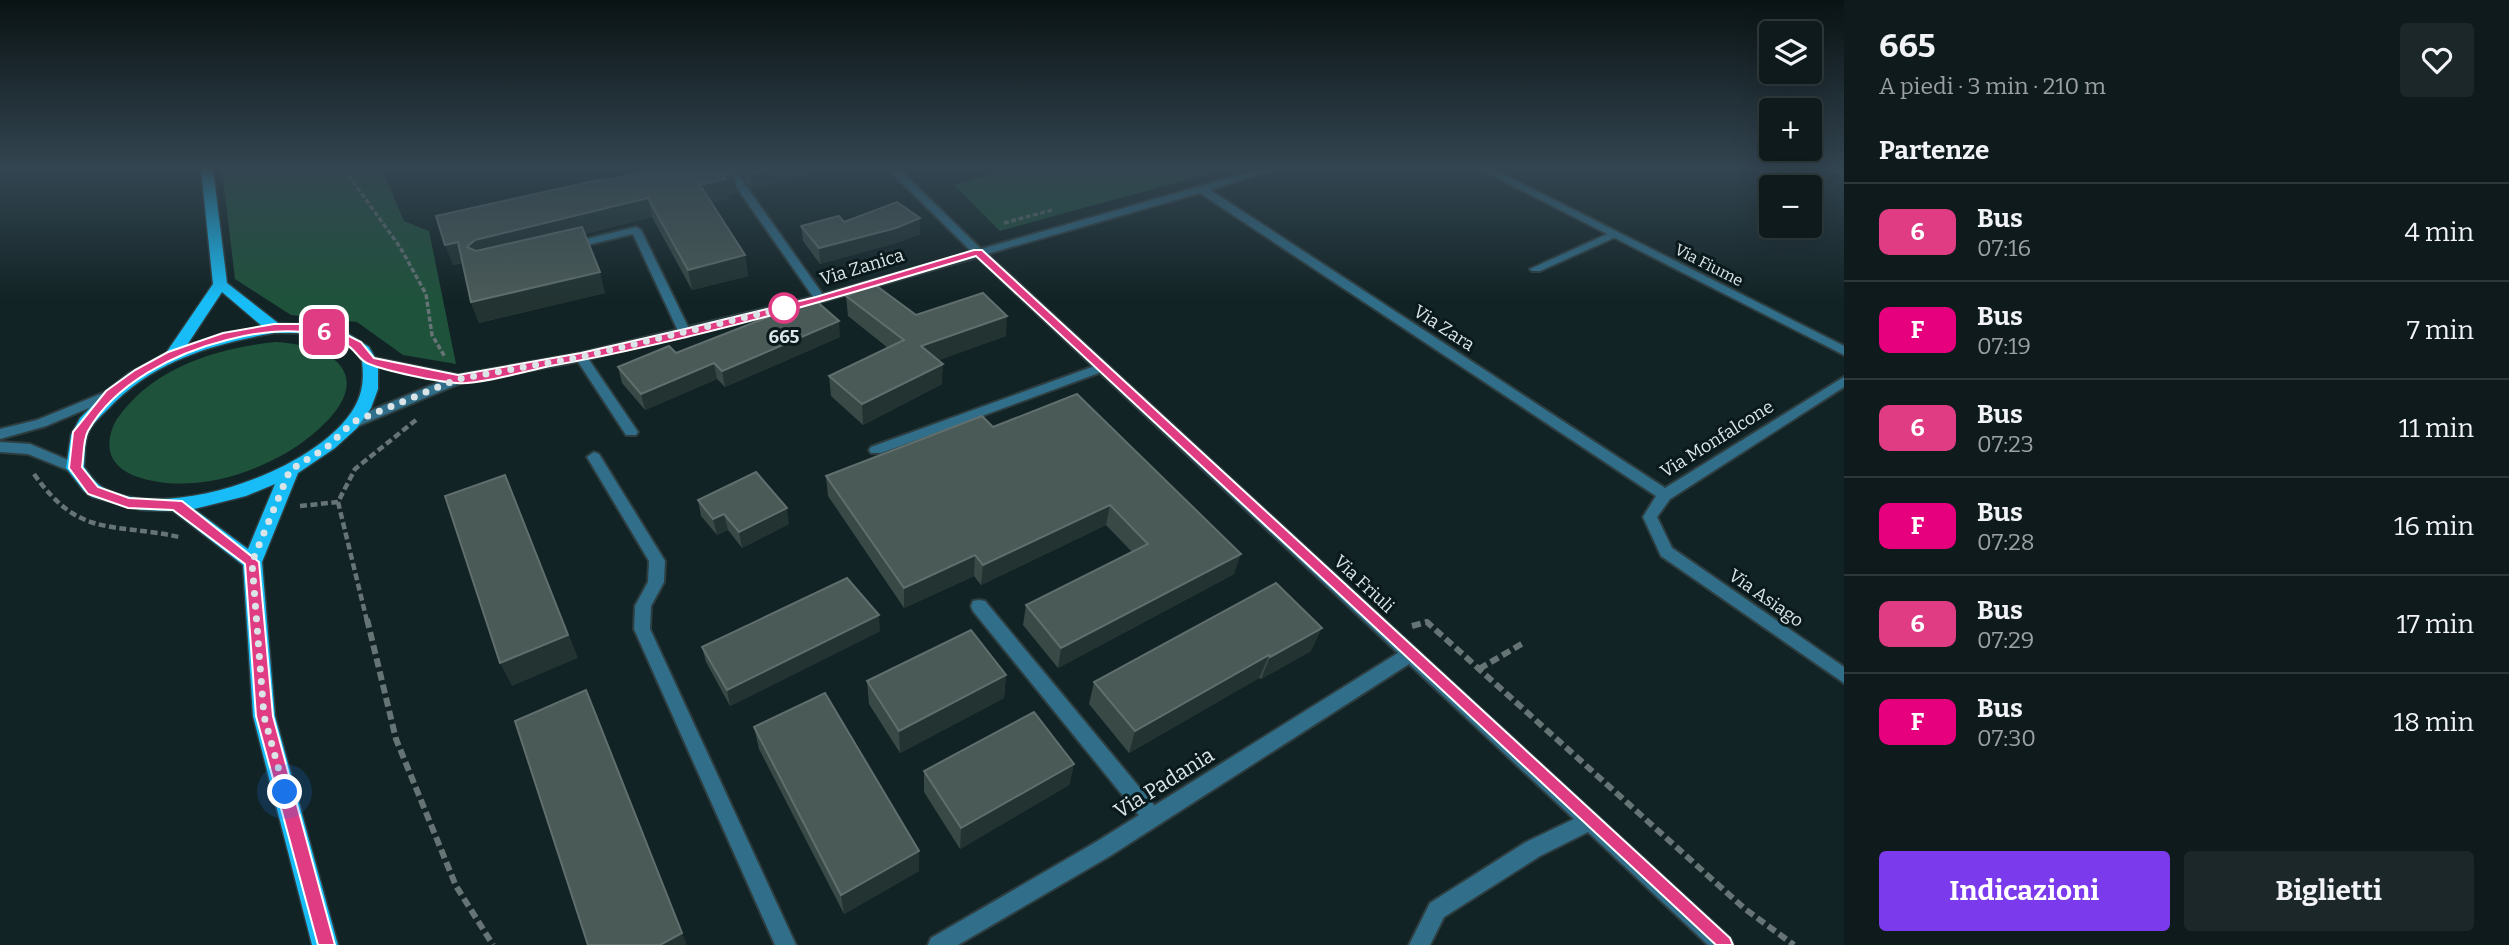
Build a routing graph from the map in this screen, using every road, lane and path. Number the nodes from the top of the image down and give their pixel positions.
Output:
1 (212, 213) edge
2 (376, 213) edge
3 (760, 213) edge
4 (938, 213) edge
5 (1119, 213) edge
6 (1238, 213) edge
7 (1573, 213) edge
8 (1614, 234) junction
9 (559, 248) edge
10 (978, 252) junction
11 (1536, 269) dead end
12 (220, 284) junction
13 (820, 299) junction
14 (274, 328) junction
15 (685, 333) junction
16 (1844, 351) edge
17 (172, 355) junction
18 (581, 357) junction
19 (370, 361) junction
20 (1103, 367) junction
21 (458, 379) junction
22 (1844, 382) edge
23 (110, 394) junction
24 (427, 413) dead end
25 (353, 422) junction
26 (631, 432) dead end
27 (0, 434) edge
28 (0, 447) edge
29 (876, 450) dead end
30 (594, 457) dead end
31 (75, 468) junction
32 (290, 470) junction
33 (1665, 495) junction
34 (177, 505) junction
35 (1666, 552) joint
36 (252, 562) junction
37 (979, 606) dead end
38 (1387, 631) junction
39 (1525, 642) dead end
40 (1411, 654) junction
41 (1479, 669) junction
42 (1844, 676) edge
43 (1152, 817) junction
44 (1590, 821) junction
45 (325, 945) edge
46 (493, 945) edge
47 (786, 945) edge
48 (938, 945) edge
49 (1419, 945) edge
50 (1723, 945) edge
51 (1794, 945) edge

1 - 12 main road
2 - 21 path
3 - 13 street
4 - 10 street, Via Friuli
5 - 10 street, Via Zanica
6 - 33 street, Via Zara
7 - 8 street, Via Fiume
8 - 11 street
8 - 16 street, Via Fiume
9 - 15 street
10 - 13 street, Via Zanica
10 - 20 street, Via Friuli
12 - 14 main road
12 - 17 main road
13 - 15 street, Via Zanica
14 - 17 main road
14 - 19 main road
15 - 18 street, Via Zanica
17 - 23 main road
18 - 21 street, Via Zanica
18 - 26 street
19 - 21 street, Via Zanica
19 - 25 main road
20 - 29 street
20 - 38 street, Via Friuli
21 - 25 street, Via Zanica
22 - 33 street, Via Monfalcone
23 - 27 street
23 - 31 main road
24 - 46 path
25 - 32 main road
28 - 31 street
30 - 47 street
31 - 34 main road
32 - 34 main road
32 - 36 main road
33 - 35 street, Via Monfalcone
34 - 36 main road
35 - 42 street, Via Asiago
36 - 45 main road
37 - 43 street
38 - 40 street, Via Friuli
38 - 41 path
39 - 41 path
40 - 43 street, Via Padania
40 - 44 street, Via Friuli
41 - 51 path
43 - 48 street, Via Padania
44 - 49 street
44 - 50 street, Via Friuli

